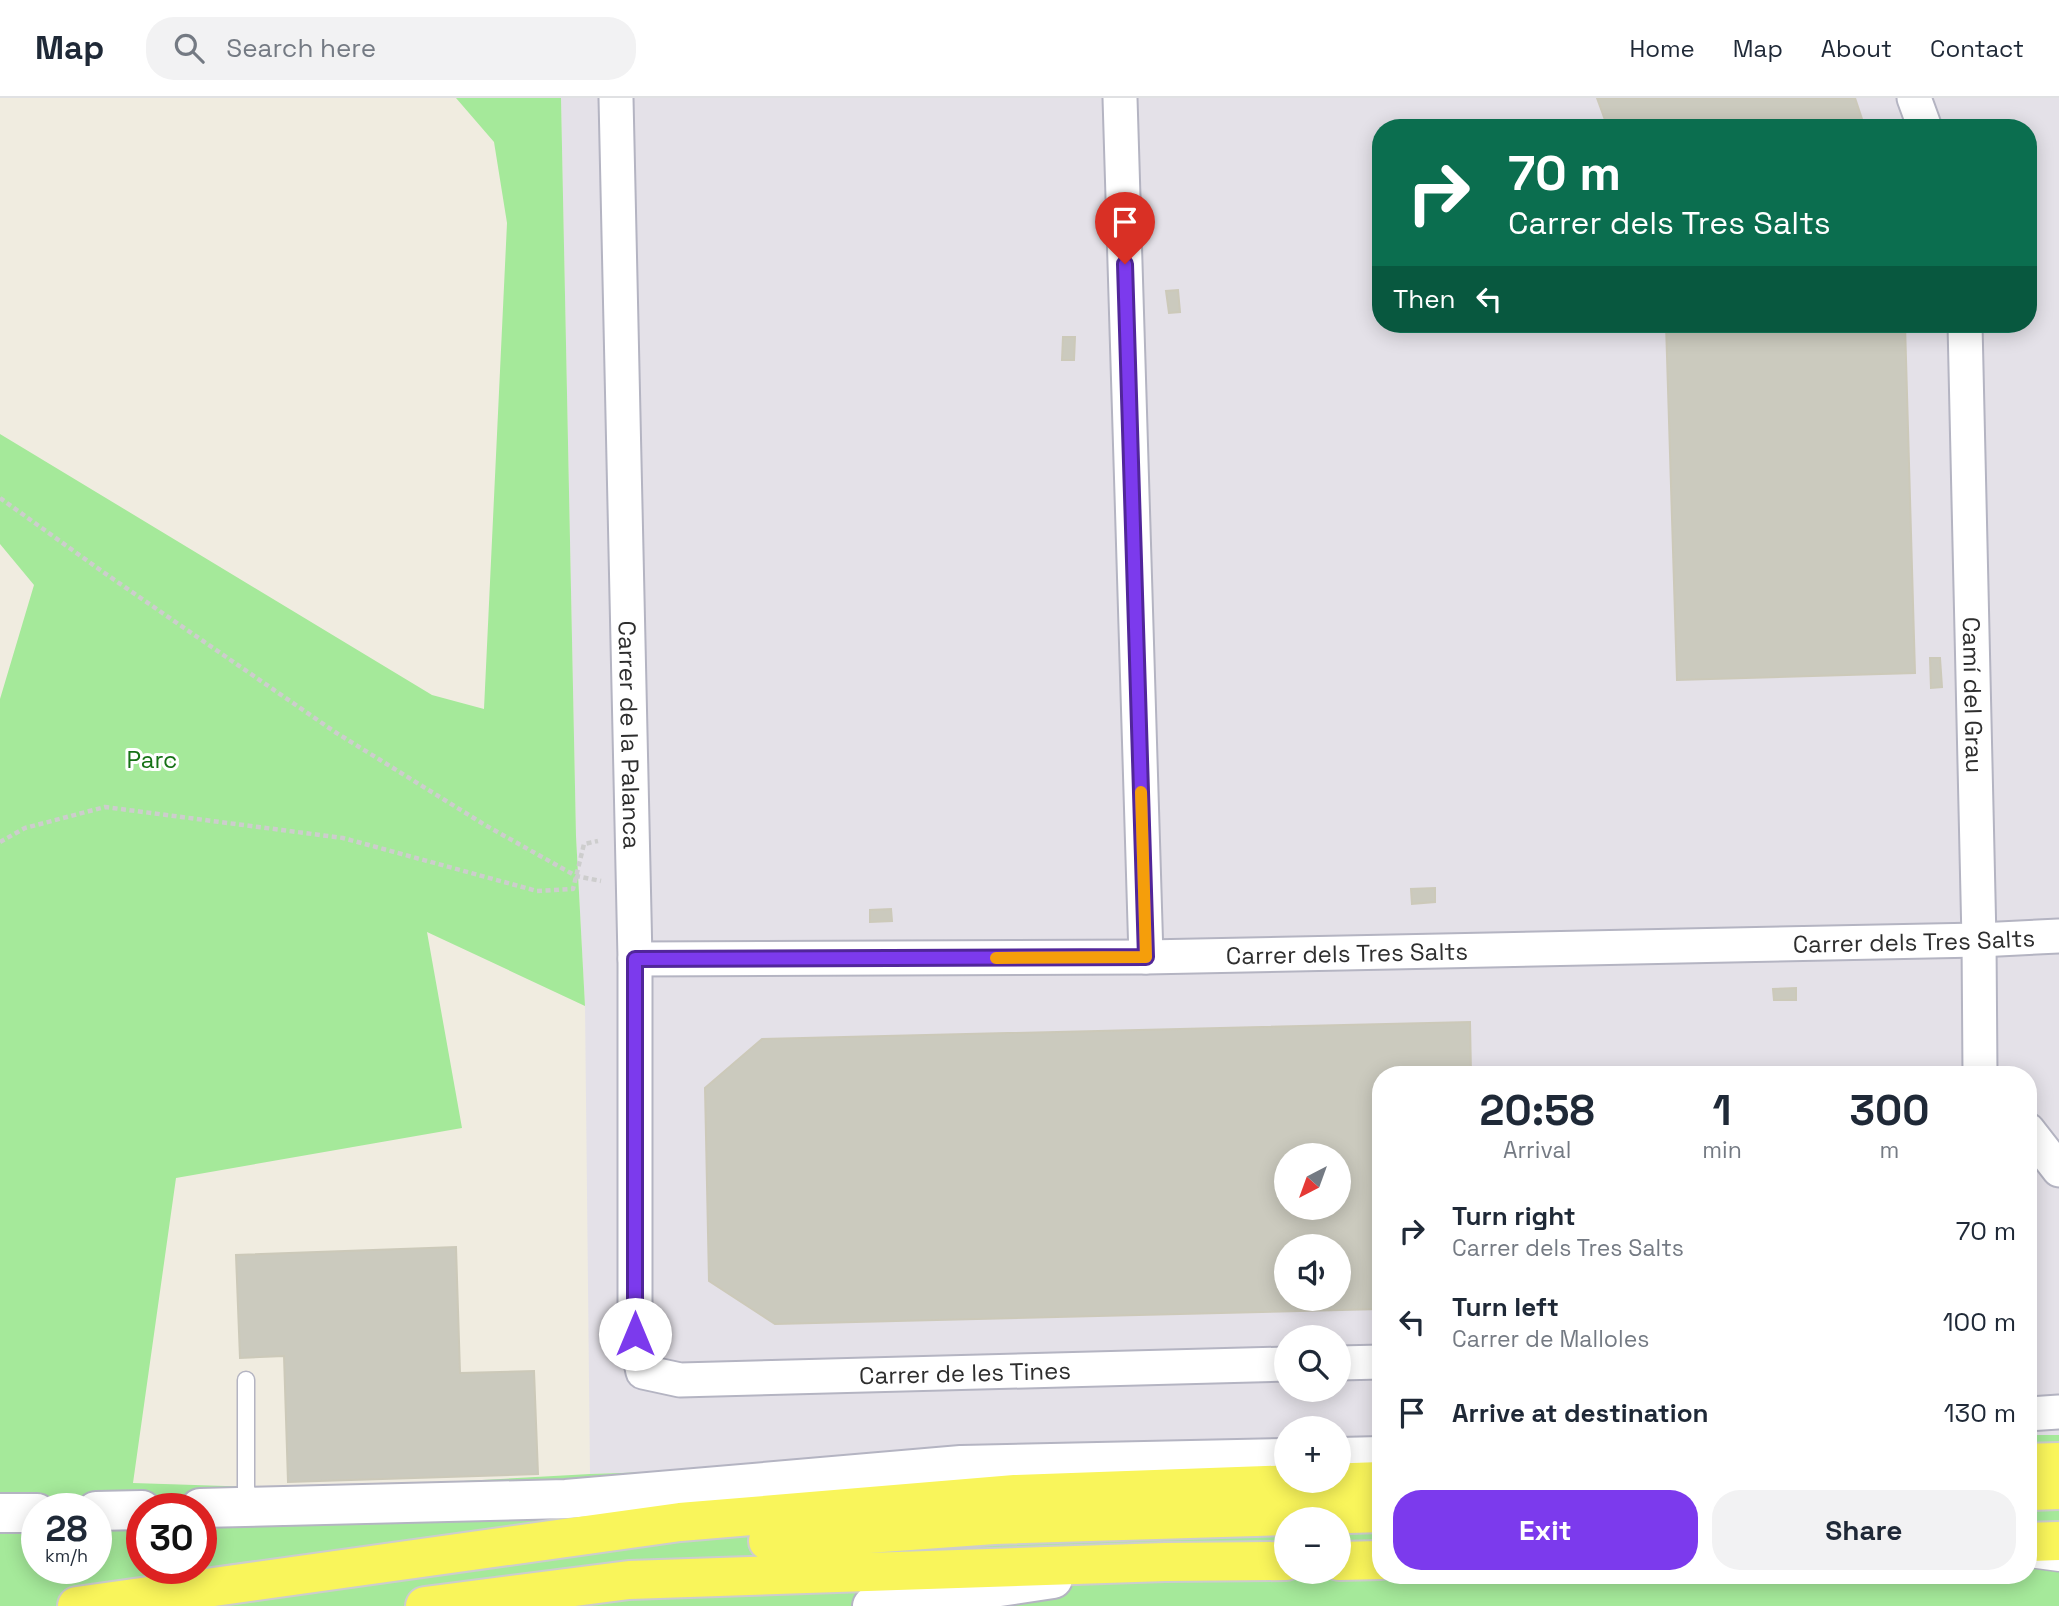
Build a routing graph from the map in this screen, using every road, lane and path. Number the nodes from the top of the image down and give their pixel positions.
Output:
1 (616, 98) edge
2 (1120, 98) edge
3 (1914, 98) edge
4 (1922, 119) edge
5 (1965, 333) edge
6 (0, 498) edge
7 (631, 836) junction
8 (0, 842) edge
9 (576, 876) junction
10 (633, 887) junction
11 (2059, 936) edge
12 (1979, 940) junction
13 (1146, 957) junction
14 (635, 959) junction
15 (1982, 1066) edge
16 (2037, 1142) edge
17 (2059, 1170) edge
18 (1372, 1362) edge
19 (1351, 1363) edge
20 (1274, 1364) edge
21 (643, 1372) joint
22 (246, 1380) dead end
23 (2059, 1412) edge
24 (2037, 1413) edge
25 (2037, 1450) edge
26 (2059, 1450) edge
27 (1351, 1457) edge
28 (1372, 1457) edge
29 (1274, 1458) edge
30 (2059, 1462) edge
31 (2037, 1463) edge
32 (1372, 1481) edge
33 (2059, 1490) edge
34 (2037, 1491) edge
35 (246, 1507) junction
36 (217, 1508) edge
37 (0, 1513) edge
38 (21, 1513) edge
39 (1372, 1513) edge
40 (2059, 1541) edge
41 (2037, 1542) edge
42 (1372, 1560) edge
43 (2037, 1560) edge
44 (1274, 1561) edge
45 (1351, 1561) edge
46 (1164, 1562) junction
47 (2059, 1563) edge
48 (77, 1606) edge
49 (219, 1606) edge
50 (425, 1606) edge
51 (872, 1606) edge

1 - 7 street, Carrer de la Palanca
2 - 13 street
3 - 4 street
5 - 12 street, Camí del Grau
6 - 9 path
7 - 9 path
7 - 10 street, Carrer de la Palanca
8 - 9 path
9 - 10 path
10 - 14 street, Carrer de la Palanca
11 - 12 street, Carrer dels Tres Salts
12 - 13 street, Carrer dels Tres Salts
12 - 15 street, Camí del Grau
13 - 14 street, Carrer dels Tres Salts
14 - 21 street, Carrer de la Palanca
16 - 17 street
18 - 19 street
20 - 21 street, Carrer de les Tines
22 - 35 lane
23 - 24 street
25 - 26 main road
27 - 28 main road
29 - 35 main road
30 - 31 main road
32 - 48 main road
33 - 34 main road
35 - 36 main road
37 - 38 main road
39 - 49 main road
40 - 41 main road
42 - 45 main road
43 - 47 lane
44 - 46 main road
46 - 50 main road
46 - 51 main road

